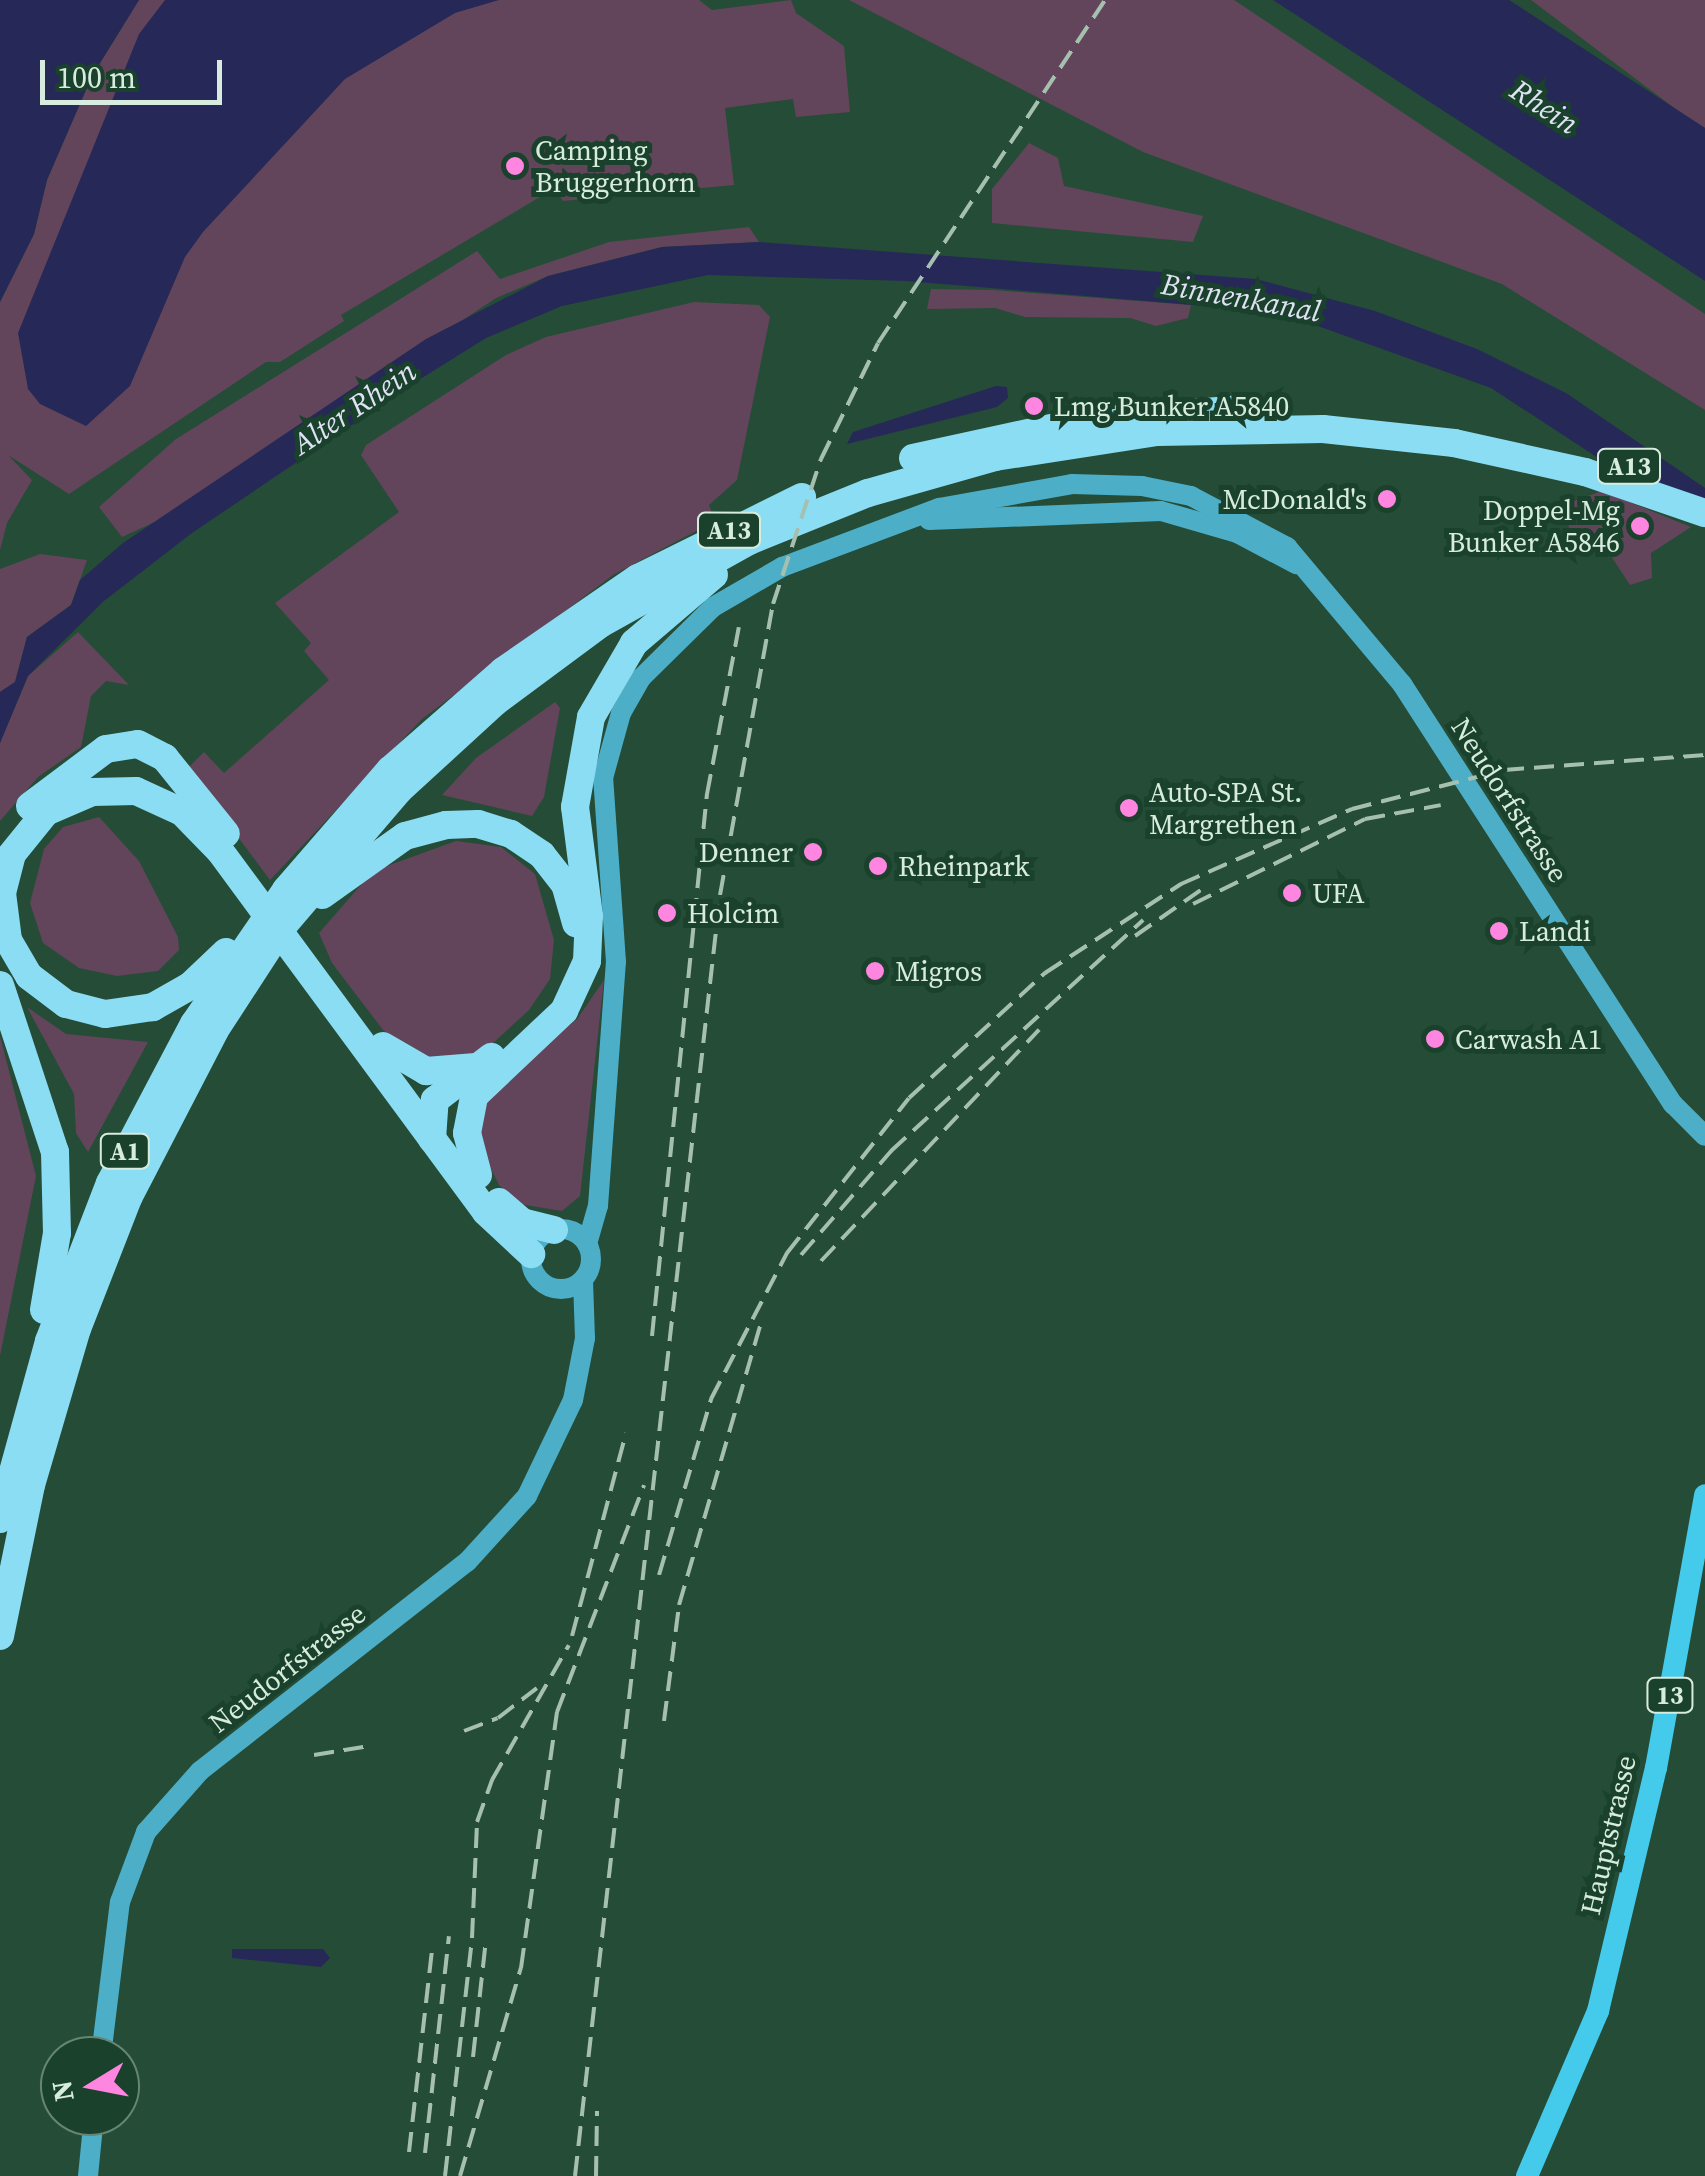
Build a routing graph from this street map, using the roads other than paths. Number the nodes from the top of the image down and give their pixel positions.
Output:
1 (1705, 495) edge
2 (813, 513) junction
3 (1705, 513) edge
4 (908, 521) junction
5 (1296, 564) junction
6 (0, 847) edge
7 (249, 877) junction
8 (286, 890) junction
9 (282, 928) junction
10 (310, 960) junction
11 (0, 985) edge
12 (383, 1046) junction
13 (477, 1066) junction
14 (424, 1121) junction
15 (1702, 1130) edge
16 (478, 1175) junction
17 (599, 1195) junction
18 (560, 1230) junction
19 (587, 1244) junction
20 (531, 1254) junction
21 (582, 1280) junction
22 (560, 1289) junction
23 (580, 1360) junction
24 (19, 1440) junction
25 (1705, 1496) edge
26 (0, 1520) edge
27 (0, 1636) edge
28 (104, 2036) edge
29 (92, 2136) edge
30 (88, 2176) edge
31 (1527, 2176) edge

1 - 8 highway, A13
2 - 3 highway, A13
2 - 9 highway, A13
2 - 16 highway, A13
4 - 5 main road, Neudorfstrasse
4 - 5 main road, Neudorfstrasse
4 - 17 main road, Neudorfstrasse
5 - 15 main road, Neudorfstrasse
6 - 7 highway
7 - 8 highway, A13
7 - 10 highway, A13
8 - 24 highway, A1
9 - 13 highway, A1
9 - 27 highway, A1
10 - 12 highway
10 - 14 highway
11 - 24 highway, A1
12 - 13 highway
12 - 14 highway
13 - 14 highway, A1
14 - 16 highway
14 - 20 highway
16 - 18 highway
17 - 18 main road
17 - 19 main road, Neudorfstrasse
18 - 19 main road
18 - 20 main road
19 - 21 main road
20 - 22 main road
21 - 22 main road
21 - 23 main road, Neudorfstrasse
22 - 23 main road, Neudorfstrasse
23 - 28 main road, Neudorfstrasse
24 - 26 highway, A1
25 - 31 main road, Hauptstrasse / 13
29 - 30 main road

